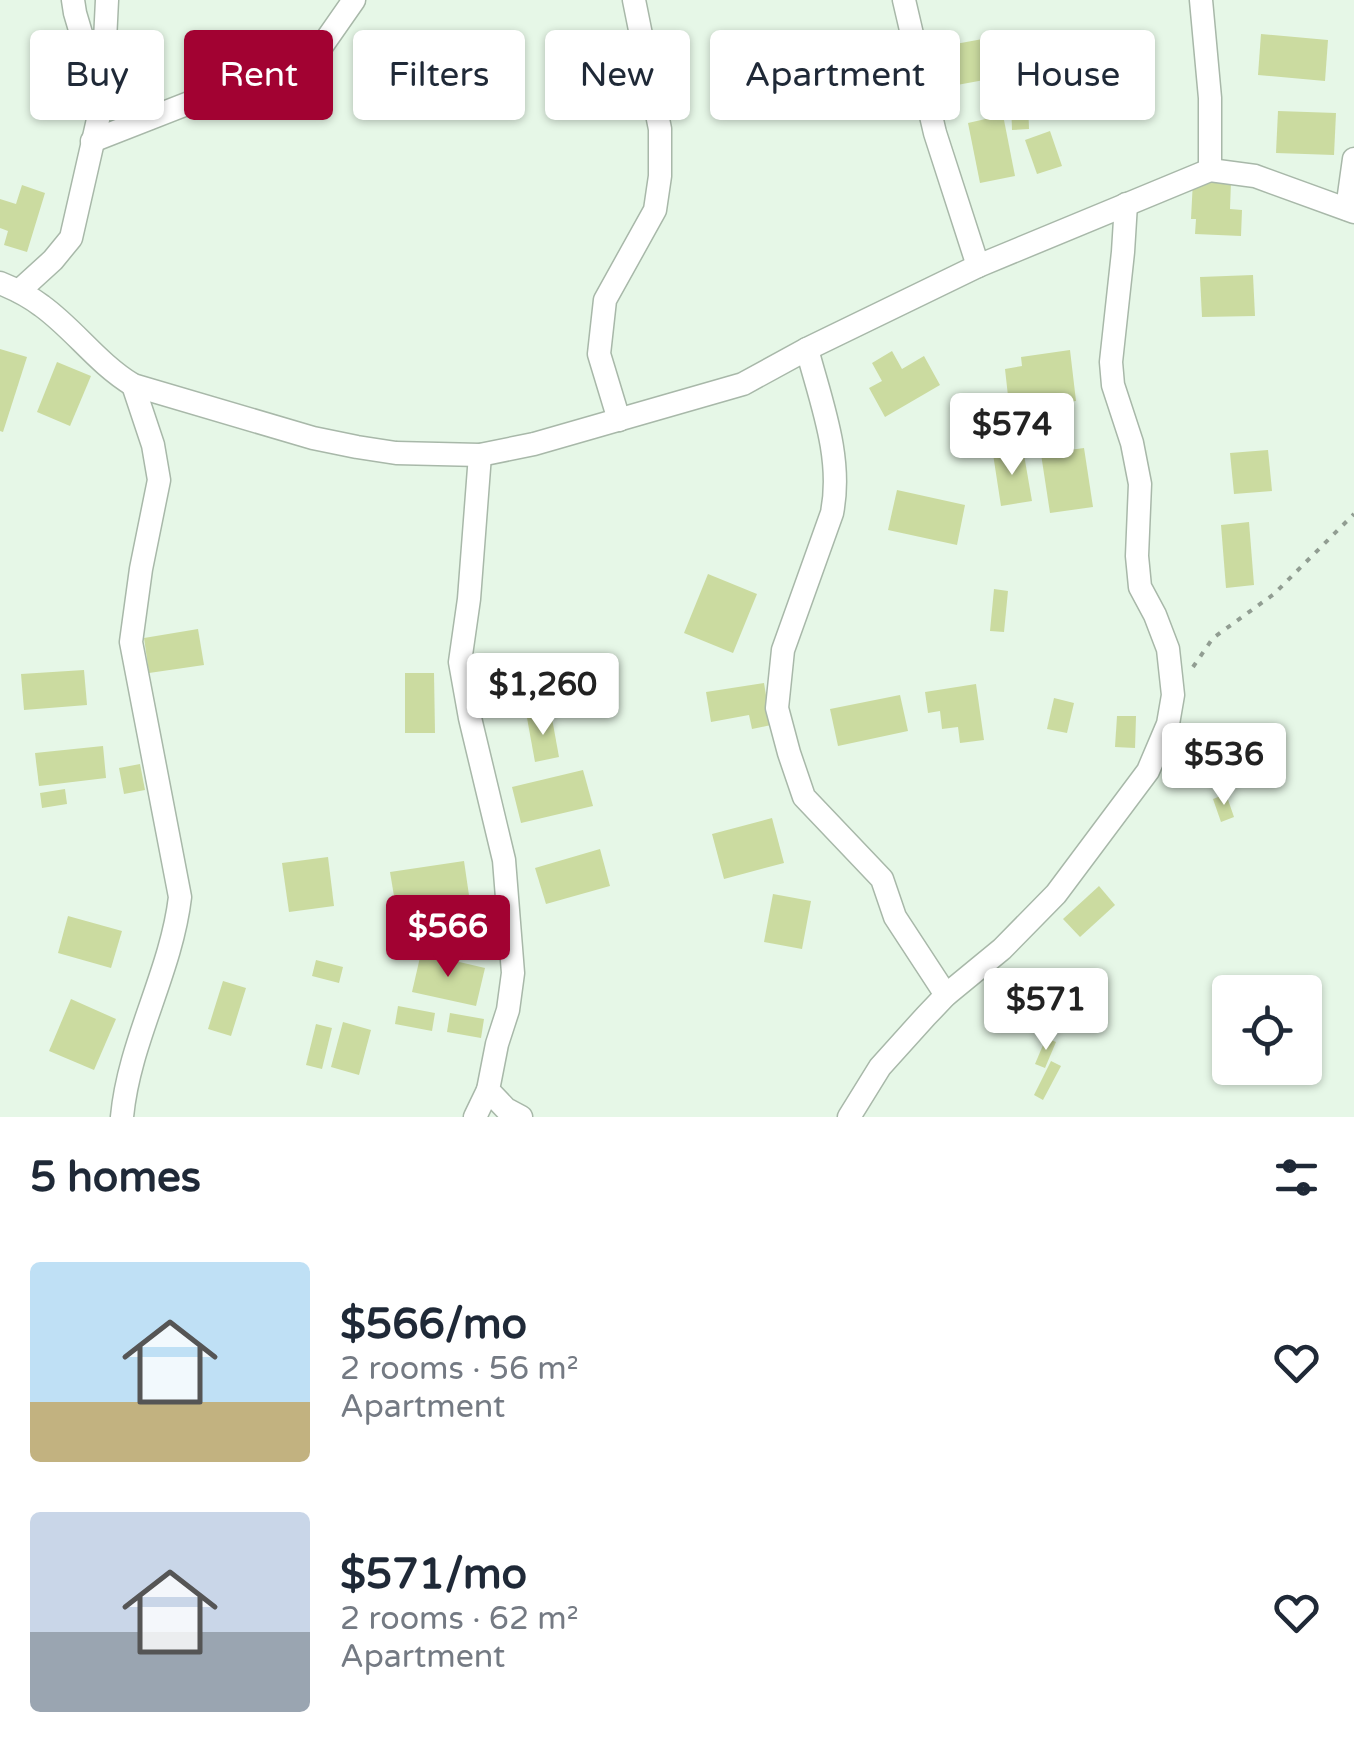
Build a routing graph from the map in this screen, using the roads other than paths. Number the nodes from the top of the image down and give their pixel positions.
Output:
1 (73, 0) edge
2 (107, 0) edge
3 (354, 0) edge
4 (634, 0) edge
5 (904, 0) edge
6 (1202, 0) edge
7 (79, 30) edge
8 (106, 30) edge
9 (98, 120) edge
10 (92, 142) junction
11 (1354, 160) edge
12 (1210, 170) junction
13 (1126, 204) junction
14 (1350, 210) edge
15 (978, 266) junction
16 (10, 287) edge
17 (807, 349) junction
18 (133, 386) junction
19 (619, 420) junction
20 (480, 455) junction
21 (946, 995) junction
22 (488, 1090) junction
23 (122, 1117) edge
24 (476, 1117) edge
25 (521, 1117) edge
26 (849, 1117) edge

1 - 7 street
2 - 8 street
3 - 10 street
4 - 19 street
5 - 15 street
6 - 12 street
9 - 10 street
10 - 16 street
11 - 14 street
12 - 13 street
12 - 14 street
13 - 15 street
13 - 21 street
15 - 17 street
16 - 18 street
17 - 19 street
17 - 21 street
18 - 20 street
18 - 23 street
19 - 20 street
20 - 22 street
21 - 26 street
22 - 24 street
22 - 25 street

